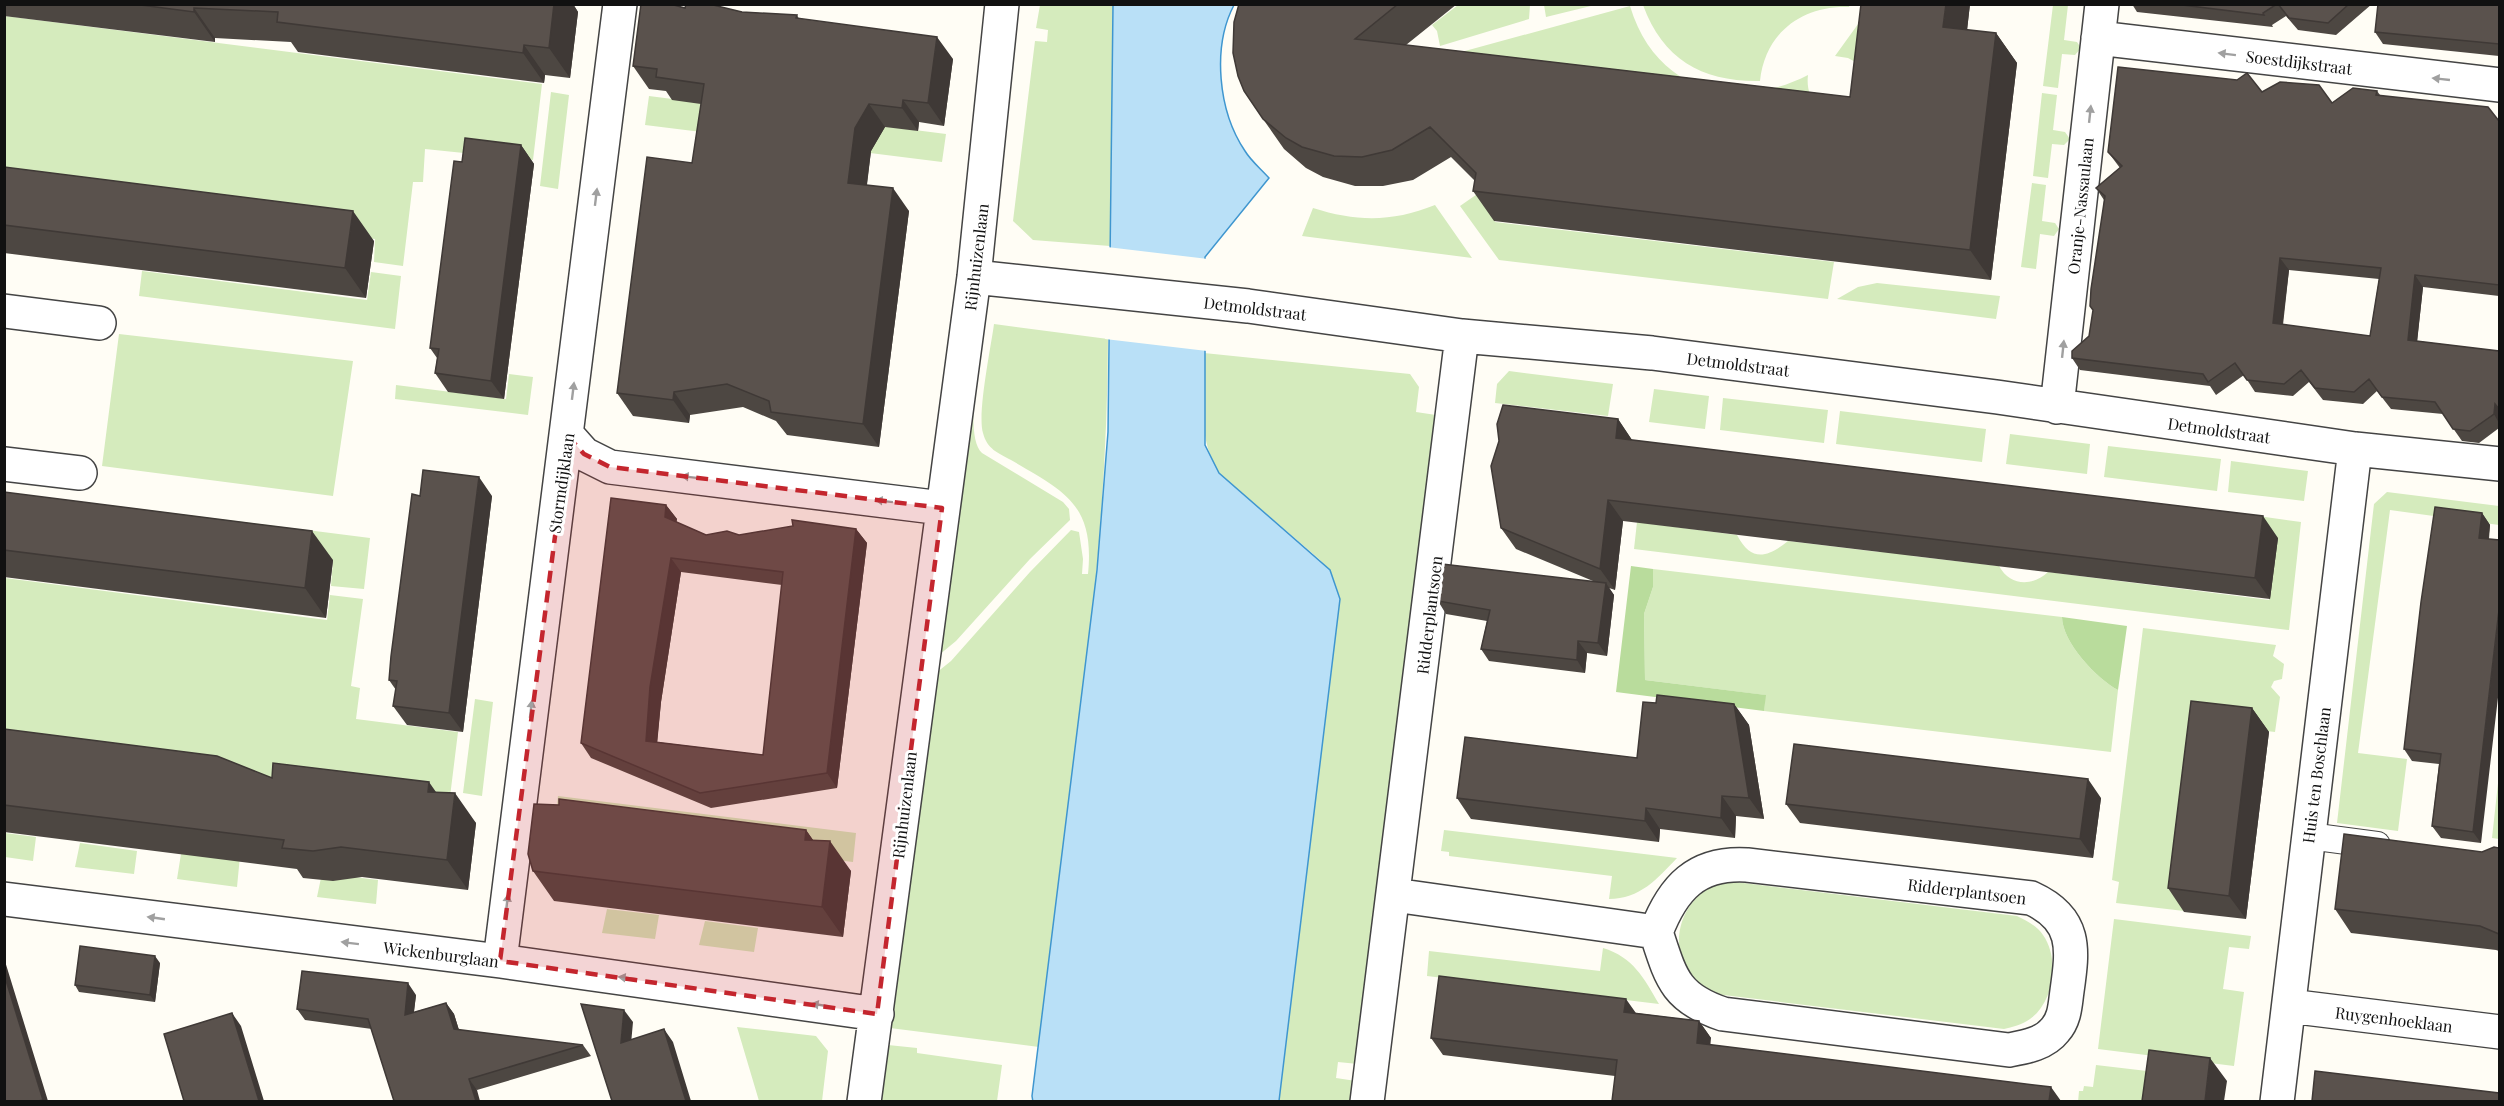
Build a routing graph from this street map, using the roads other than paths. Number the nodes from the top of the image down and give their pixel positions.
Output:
1 (620, 4) edge
2 (1002, 4) edge
3 (2102, 4) edge
4 (2098, 39) junction
5 (2499, 85) edge
6 (974, 277) junction
7 (4, 311) edge
8 (99, 323) dead end
9 (1462, 336) junction
10 (2057, 407) junction
11 (568, 436) junction
12 (2355, 449) junction
13 (4, 464) edge
14 (2499, 464) edge
15 (80, 473) dead end
16 (942, 508) junction
17 (2309, 836) junction
18 (2401, 848) edge
19 (1394, 894) junction
20 (4, 899) edge
21 (1656, 932) junction
22 (500, 961) junction
23 (2289, 1006) junction
24 (878, 1014) junction
25 (2499, 1032) edge
26 (864, 1101) edge
27 (1367, 1101) edge
28 (2277, 1101) edge

11 -> 1 street, Stormdijklaan
2 - 6 street, Rijnhuizenlaan
3 - 4 street, Oranje-Nassaulaan
5 -> 4 street, Soestdijkstraat
10 -> 4 street, Oranje-Nassaulaan
6 - 9 street, Detmoldstraat
6 - 16 street, Rijnhuizenlaan
7 - 8 street
9 - 10 street, Detmoldstraat
9 - 19 street, Ridderplantsoen
10 - 12 street, Detmoldstraat
16 -> 11 street
22 -> 11 street, Stormdijklaan
12 - 14 street, Detmoldstraat
12 - 17 street, Huis ten Boschlaan
13 - 15 street
16 - 24 street, Rijnhuizenlaan
17 - 18 lane
17 - 23 street, Huis ten Boschlaan
19 - 21 street
19 - 27 street, Ridderplantsoen
22 -> 20 street, Wickenburglaan
21 - 21 street, Ridderplantsoen
24 -> 22 street, Wickenburglaan
23 - 25 street, Ruygenhoeklaan
23 - 28 street, Huis ten Boschlaan
24 - 26 street, Rijnhuizenlaan

